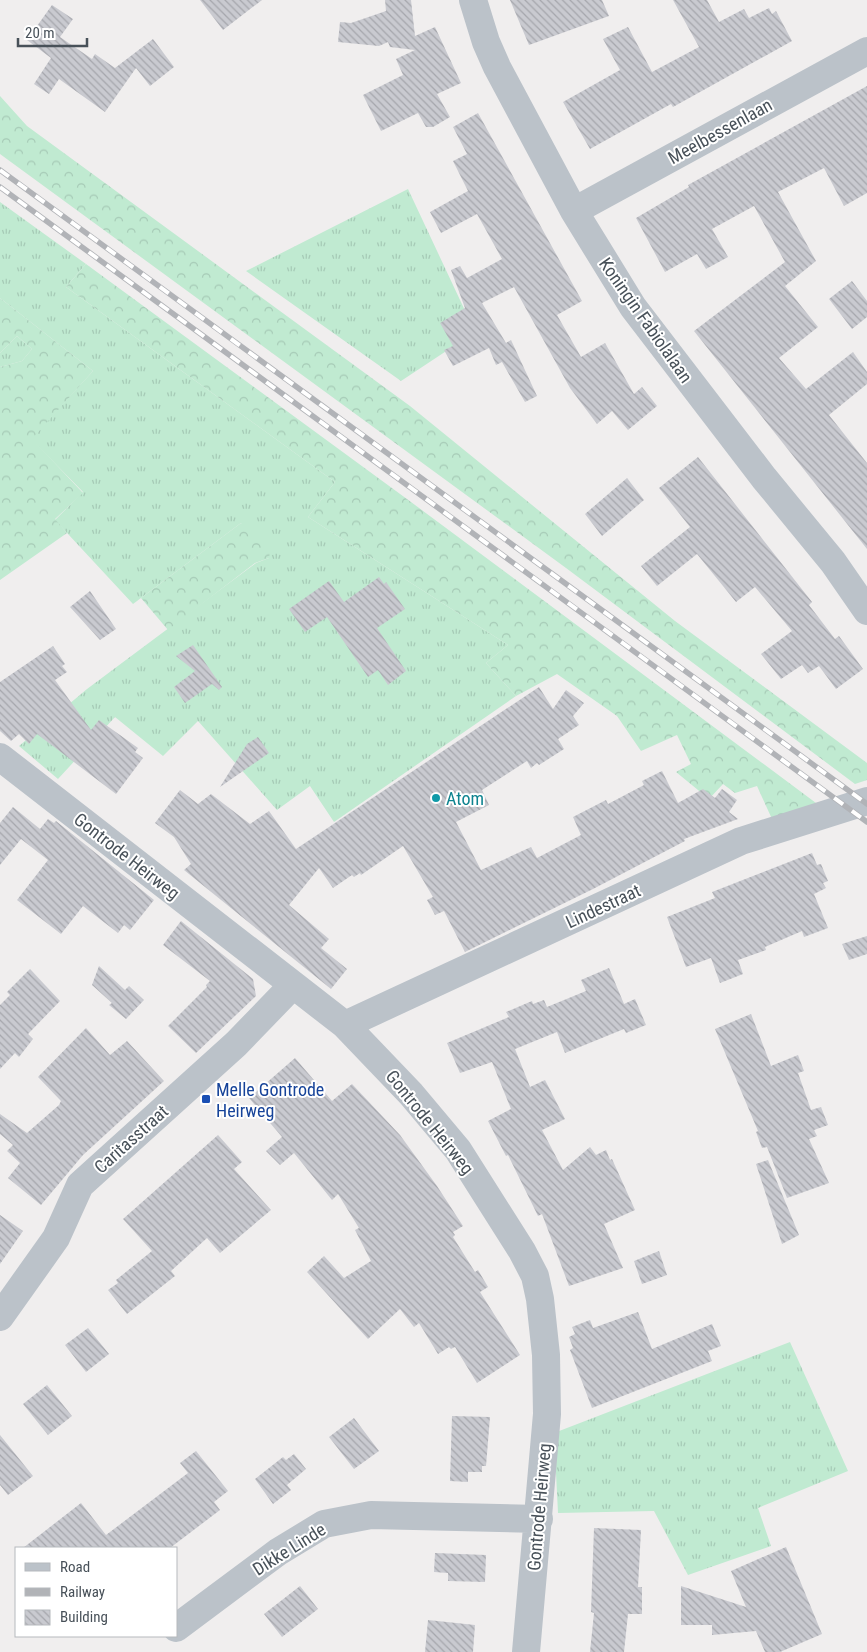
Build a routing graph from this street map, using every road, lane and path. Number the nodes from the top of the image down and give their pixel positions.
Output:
1 (473, 0) edge
2 (867, 51) edge
3 (574, 211) junction
4 (867, 611) edge
5 (0, 757) edge
6 (867, 801) edge
7 (293, 986) junction
8 (345, 1026) junction
9 (0, 1317) edge
10 (539, 1519) junction
11 (178, 1627) edge
12 (526, 1652) edge

1 - 3 street, Koningin Fabiolalaan
2 - 3 street, Meelbessenlaan
3 - 4 street, Koningin Fabiolalaan
5 - 7 street, Gontrode Heirweg
6 - 8 street, Lindestraat
7 - 8 street, Gontrode Heirweg
7 - 9 street, Caritasstraat
8 - 10 street, Gontrode Heirweg
10 - 11 street, Dikke Linde
10 - 12 street, Gontrode Heirweg

